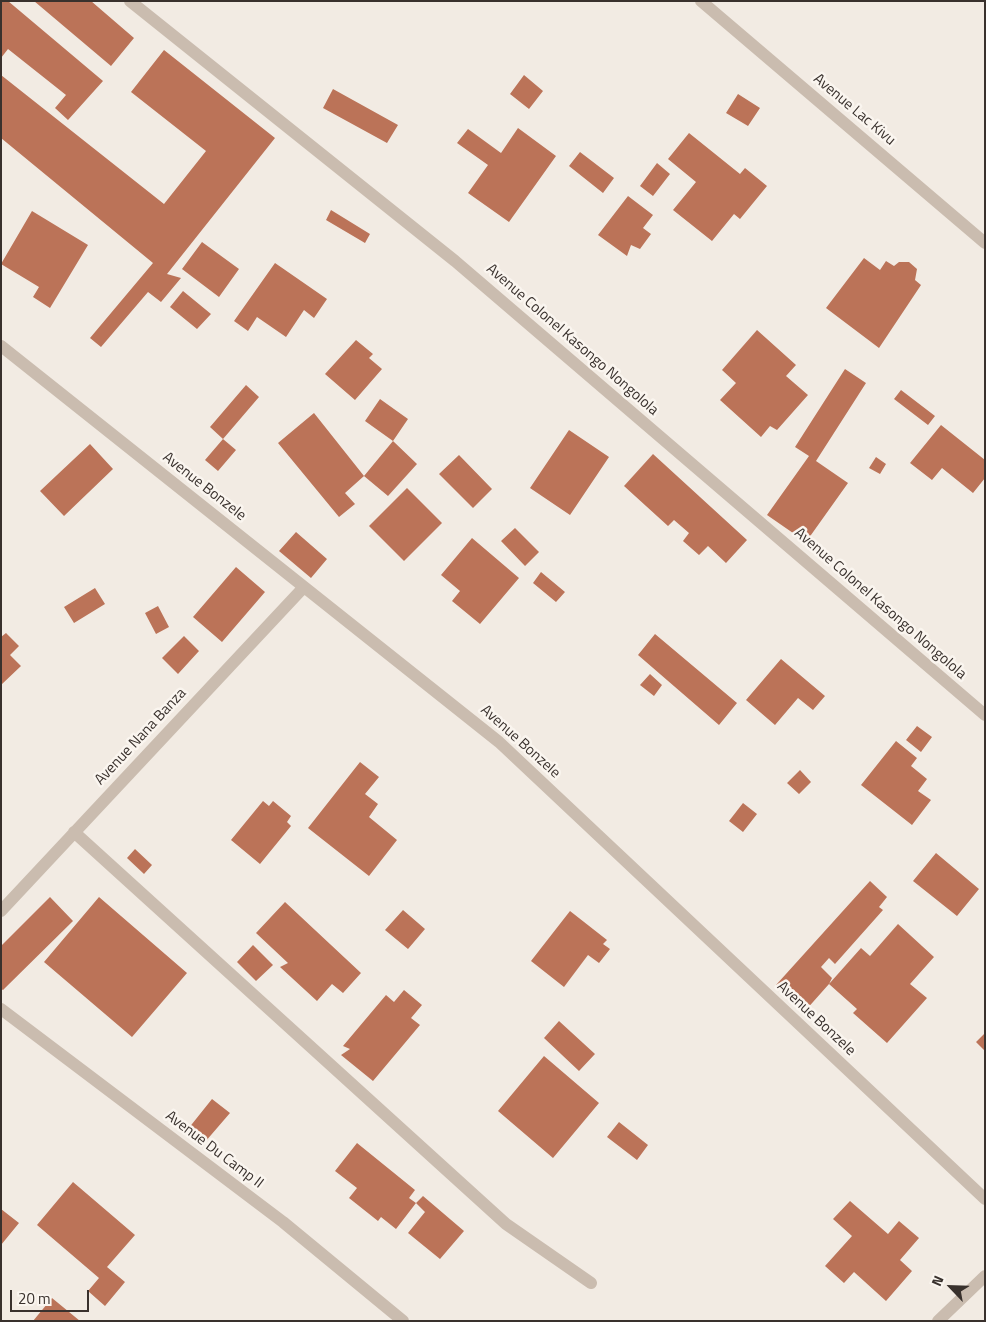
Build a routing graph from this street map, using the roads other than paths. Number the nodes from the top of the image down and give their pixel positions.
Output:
1 (130, 1) edge
2 (701, 1) edge
3 (985, 242) edge
4 (1, 346) edge
5 (304, 586) junction
6 (985, 715) edge
7 (74, 832) junction
8 (1, 910) edge
9 (1, 1009) edge
10 (985, 1199) edge
11 (985, 1276) edge
12 (591, 1283) dead end
13 (403, 1321) edge
14 (938, 1321) edge

1 - 6 street, Avenue Colonel Kasongo Nongolola
2 - 3 street, Avenue Lac Kivu
4 - 5 street, Avenue Bonzele
5 - 7 street, Avenue Nana Banza
5 - 10 street, Avenue Bonzele
7 - 8 street, Avenue Nana Banza
7 - 12 street
9 - 13 street, Avenue Du Camp II
11 - 14 street

